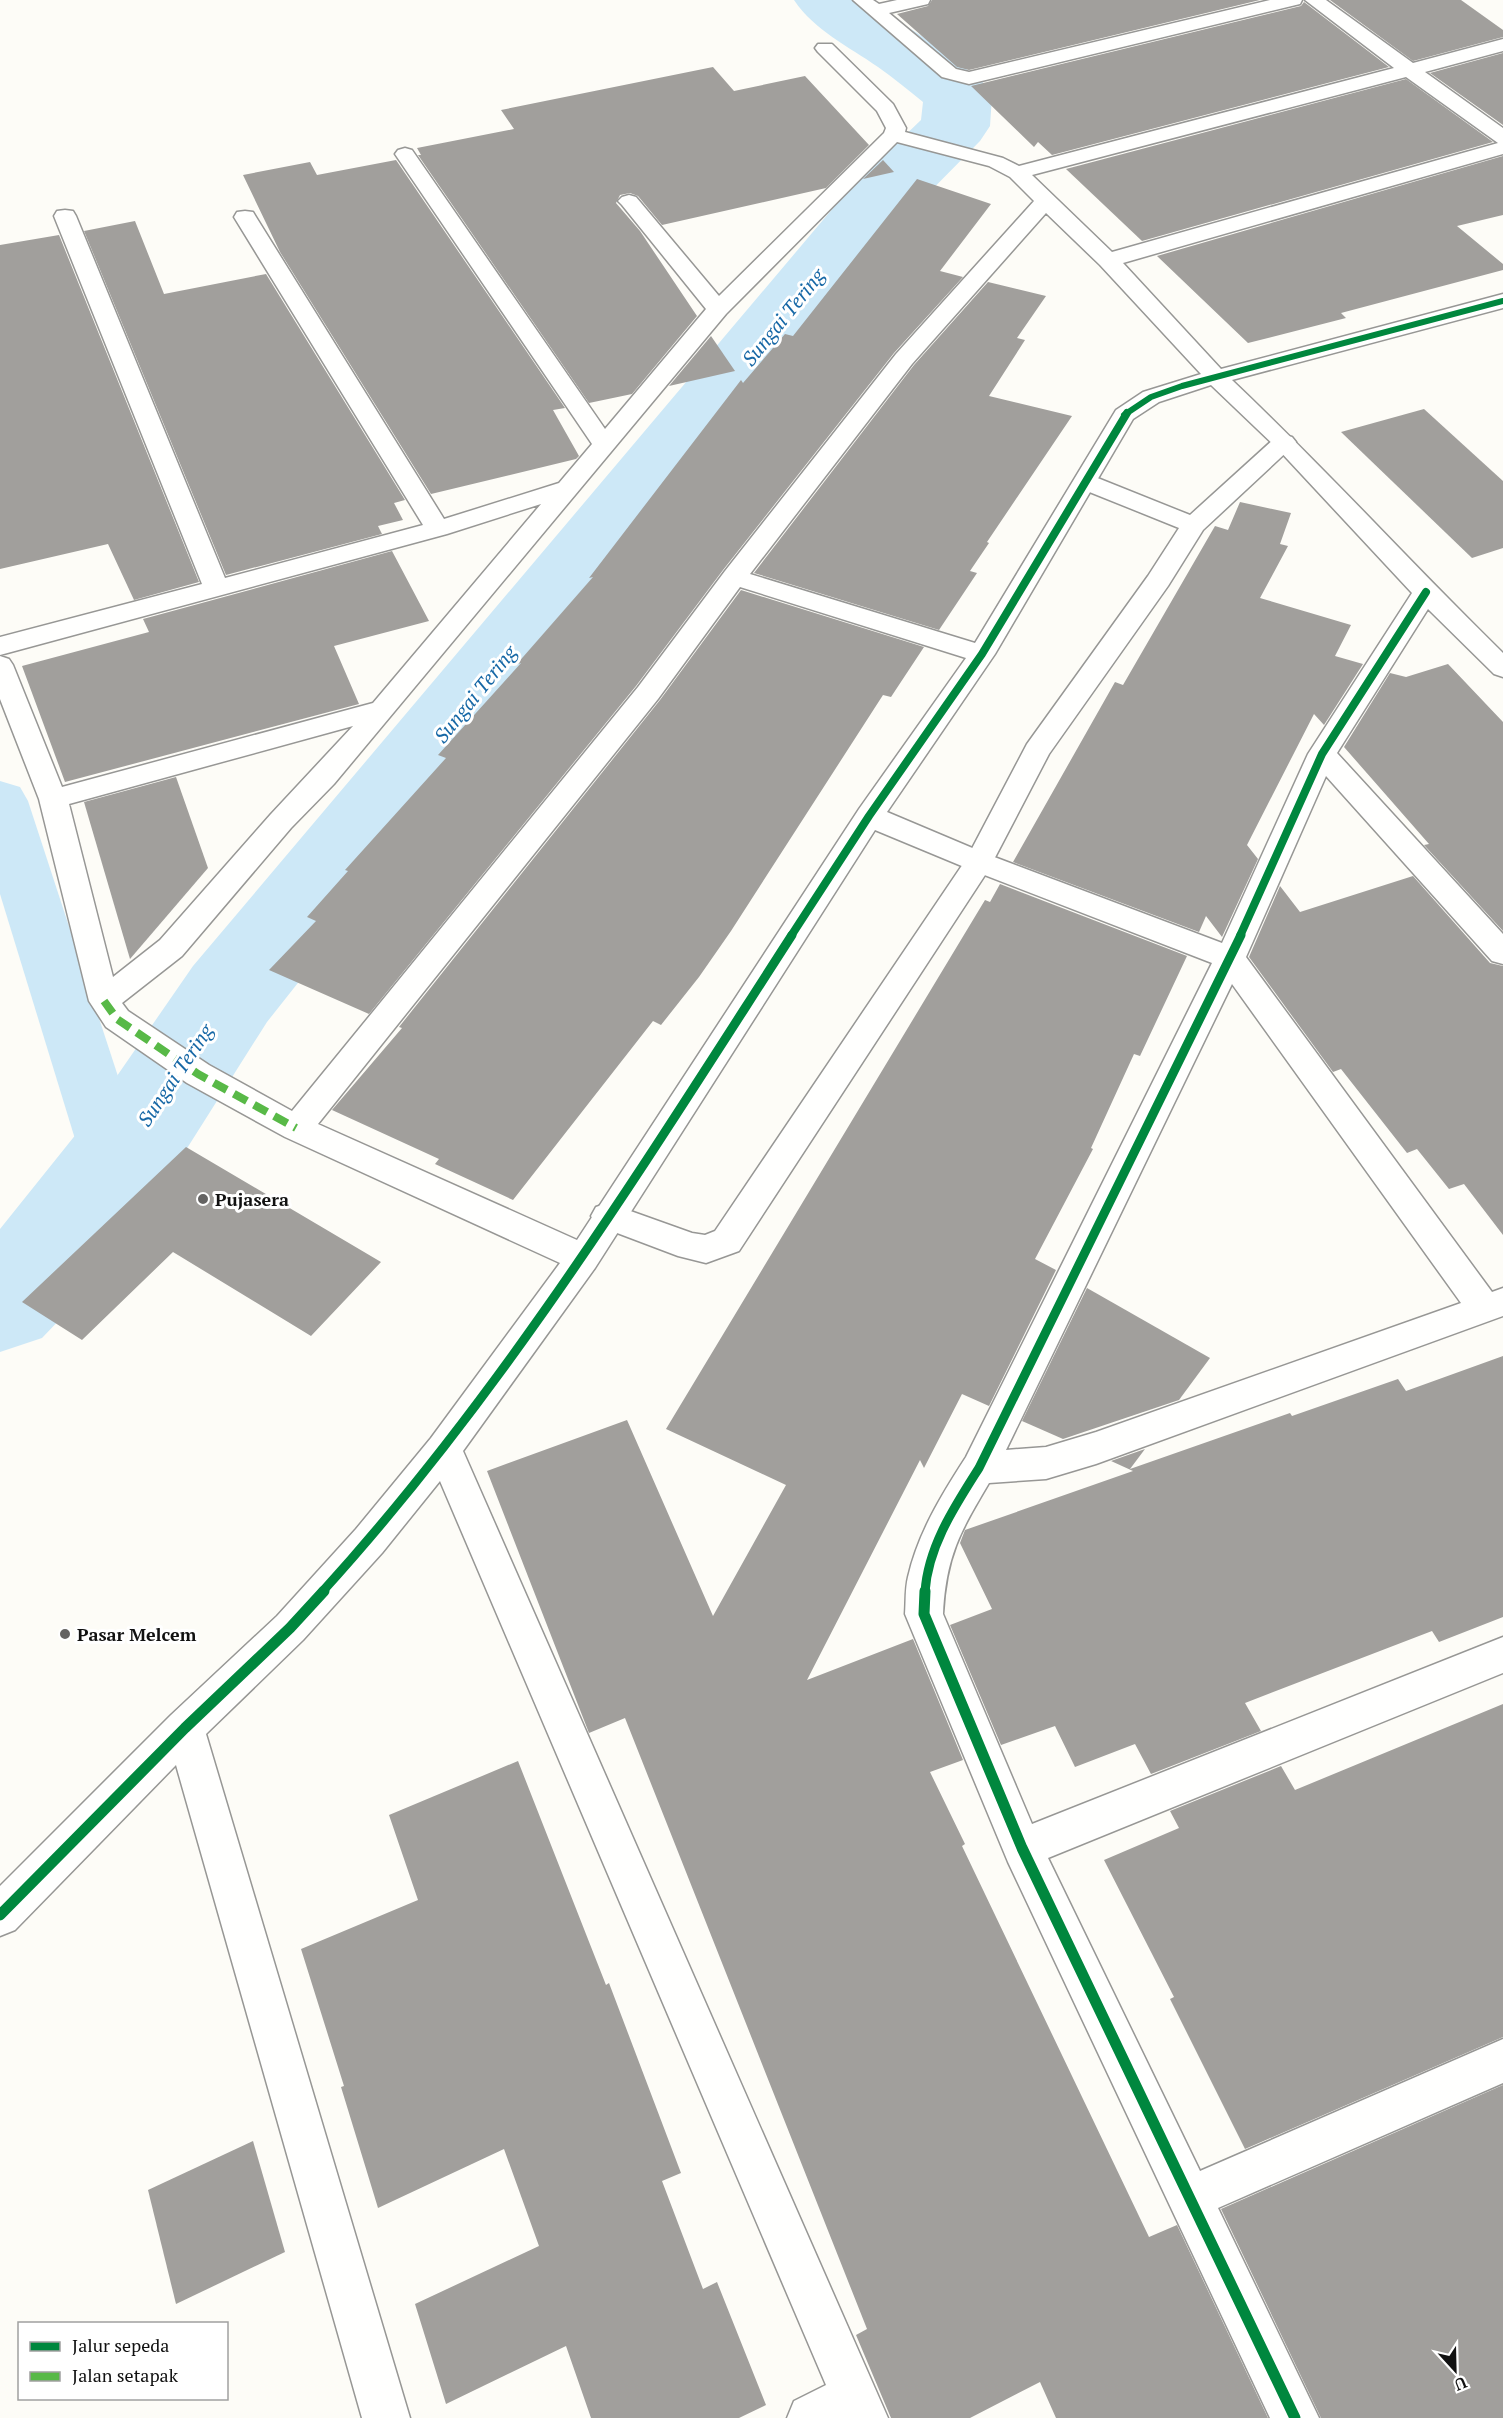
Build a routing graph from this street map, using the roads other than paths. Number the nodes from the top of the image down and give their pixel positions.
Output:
1 (921, 0) edge
2 (1293, 0) edge
3 (1314, 0) edge
4 (869, 5) edge
5 (1503, 45) edge
6 (825, 48) dead end
7 (1409, 69) junction
8 (897, 136) junction
9 (1503, 138) edge
10 (1503, 148) edge
11 (405, 154) dead end
12 (1017, 173) junction
13 (629, 201) dead end
14 (1045, 201) junction
15 (65, 216) dead end
16 (245, 217) dead end
17 (1108, 260) junction
18 (1503, 301) edge
19 (718, 309) junction
20 (1216, 377) junction
21 (1284, 442) junction
22 (605, 446) junction
23 (1086, 482) junction
24 (567, 488) junction
25 (1192, 525) junction
26 (438, 530) junction
27 (734, 577) junction
28 (216, 588) junction
29 (1426, 592) junction
30 (0, 646) edge
31 (981, 654) junction
32 (0, 665) edge
33 (1503, 668) edge
34 (383, 709) junction
35 (1322, 754) junction
36 (53, 800) junction
37 (869, 816) junction
38 (979, 862) junction
39 (1503, 953) edge
40 (1230, 958) junction
41 (111, 1010) junction
42 (296, 1128) junction
43 (608, 1216) junction
44 (583, 1258) junction
45 (1494, 1305) edge
46 (444, 1449) junction
47 (979, 1468) junction
48 (1503, 1655) edge
49 (185, 1728) junction
50 (1022, 1848) junction
51 (0, 1915) edge
52 (1503, 2061) edge
53 (1191, 2197) junction
54 (859, 2406) edge
55 (386, 2418) edge
56 (811, 2418) edge
57 (1295, 2418) edge

1 - 4 street
2 - 4 street
3 - 7 street
5 - 7 street
6 - 8 street
7 - 9 street
7 - 12 street
8 - 12 street
8 - 19 street
10 - 17 street
11 - 22 street
12 - 14 street
13 - 19 street
14 - 17 street
14 - 27 street
15 - 28 street
16 - 26 street
17 - 20 street
18 - 20 street
19 - 22 street
20 - 21 street
20 - 23 street
21 - 25 street
21 - 29 street
22 - 24 street
23 - 25 street
23 - 31 street
24 - 26 street
24 - 34 street
25 - 38 street
26 - 28 street
27 - 31 street
27 - 42 street
28 - 30 street
29 - 33 street
29 - 35 street
31 - 37 street
32 - 36 street
34 - 36 street
34 - 41 street
35 - 39 street
35 - 40 street
36 - 41 street
37 - 38 street
37 - 43 street
38 - 40 street
38 - 43 street
40 - 45 street
40 - 47 street
41 - 42 street
42 - 44 street
43 - 44 street
44 - 46 street
45 - 47 street
46 - 49 street
46 - 54 street
47 - 50 street
48 - 50 street
49 - 51 street
49 - 55 street
50 - 53 street
52 - 53 street
53 - 57 street
54 - 56 street

